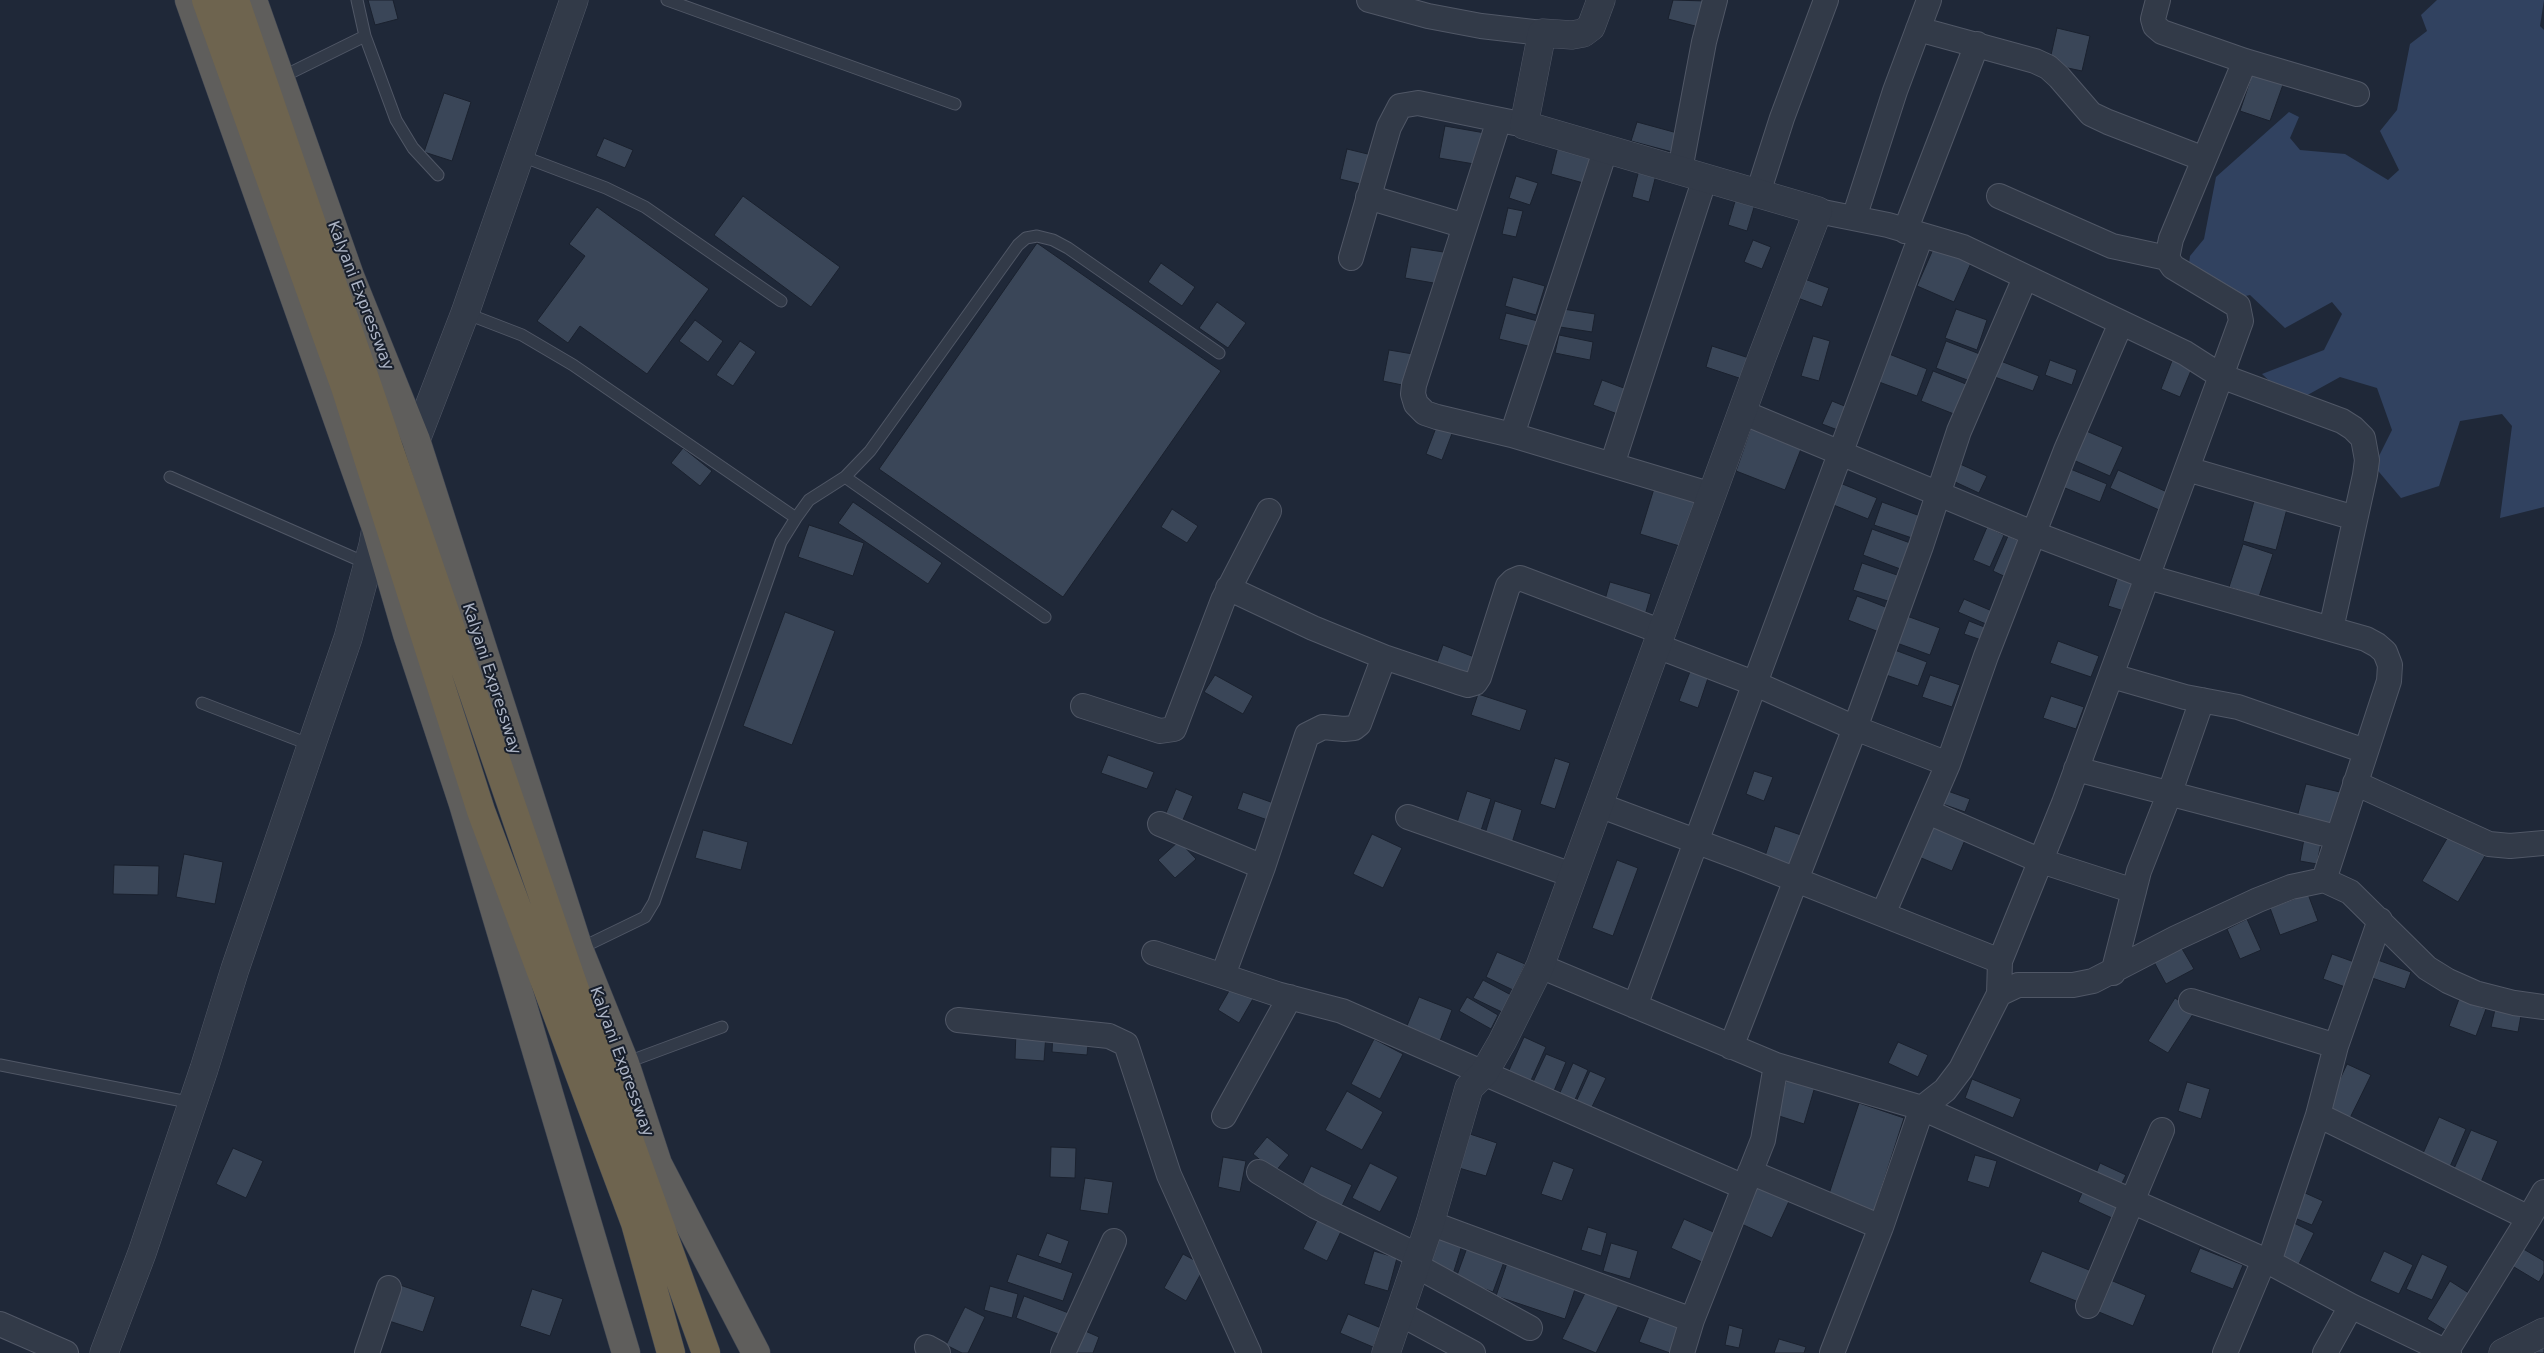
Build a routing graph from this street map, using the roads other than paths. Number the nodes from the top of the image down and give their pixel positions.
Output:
1 (189, 0) edge
2 (206, 0) edge
3 (235, 0) edge
4 (254, 0) edge
5 (357, 0) edge
6 (574, 0) edge
7 (667, 0) edge
8 (1369, 0) edge
9 (1602, 0) edge
10 (1715, 0) edge
11 (1826, 0) edge
12 (1929, 0) edge
13 (2158, 0) edge
14 (1918, 29) junction
15 (1542, 33) junction
16 (366, 36) junction
17 (1977, 44) junction
18 (2245, 61) junction
19 (282, 78) junction
20 (2357, 94) dead end
21 (955, 104) dead end
22 (1512, 123) junction
23 (1606, 148) junction
24 (519, 155) junction
25 (2204, 159) junction
26 (1693, 174) junction
27 (438, 175) dead end
28 (1758, 193) junction
29 (1999, 196) dead end
30 (1368, 197) junction
31 (1818, 211) junction
32 (1854, 218) junction
33 (1465, 226) junction
34 (1913, 233) junction
35 (1351, 258) dead end
36 (2167, 258) junction
37 (2025, 278) junction
38 (781, 301) dead end
39 (465, 313) junction
40 (2121, 323) junction
41 (1219, 353) dead end
42 (2221, 376) junction
43 (1742, 412) junction
44 (1512, 434) junction
45 (416, 440) junction
46 (1839, 454) junction
47 (1612, 465) junction
48 (2187, 469) junction
49 (170, 477) dead end
50 (845, 477) junction
51 (1712, 494) junction
52 (1938, 494) junction
53 (1269, 511) dead end
54 (796, 518) junction
55 (2355, 518) junction
56 (376, 528) junction
57 (2035, 534) junction
58 (368, 564) junction
59 (2148, 577) junction
60 (1228, 588) junction
61 (1045, 617) dead end
62 (2331, 629) junction
63 (1660, 639) junction
64 (1384, 657) junction
65 (2112, 676) junction
66 (1756, 684) junction
67 (2202, 700) junction
68 (202, 703) dead end
69 (1083, 706) dead end
70 (1855, 728) junction
71 (311, 745) junction
72 (2365, 751) junction
73 (1948, 764) junction
74 (2076, 769) junction
75 (2355, 783) junction
76 (2170, 792) junction
77 (1600, 805) junction
78 (1928, 812) junction
79 (1408, 817) dead end
80 (1160, 824) dead end
81 (2336, 837) junction
82 (1698, 841) junction
83 (2544, 843) edge
84 (2041, 861) junction
85 (1263, 867) junction
86 (1572, 875) junction
87 (1797, 880) junction
88 (2324, 880) junction
89 (2134, 891) junction
90 (1883, 914) junction
91 (2380, 920) junction
92 (578, 949) junction
93 (1154, 953) dead end
94 (2000, 961) junction
95 (1540, 966) junction
96 (2114, 973) junction
97 (1222, 975) junction
98 (1999, 994) junction
99 (1290, 997) junction
100 (2191, 1001) dead end
101 (1635, 1006) junction
102 (2544, 1007) edge
103 (958, 1020) dead end
104 (722, 1027) dead end
105 (2336, 1046) junction
106 (1731, 1047) junction
107 (625, 1062) junction
108 (0, 1065) edge
109 (1776, 1065) junction
110 (1484, 1072) junction
111 (192, 1103) junction
112 (1922, 1108) junction
113 (2318, 1115) junction
114 (1224, 1116) dead end
115 (2162, 1130) dead end
116 (1259, 1172) dead end
117 (1747, 1180) junction
118 (2544, 1192) edge
119 (2132, 1200) junction
120 (2529, 1218) junction
121 (1430, 1223) junction
122 (1881, 1227) junction
123 (1114, 1241) dead end
124 (1417, 1261) junction
125 (2266, 1261) junction
126 (389, 1288) dead end
127 (2088, 1306) dead end
128 (2351, 1306) junction
129 (1399, 1313) junction
130 (1692, 1320) junction
131 (0, 1324) edge
132 (1530, 1328) dead end
133 (2544, 1332) edge
134 (754, 1350) edge
135 (66, 1353) edge
136 (104, 1353) edge
137 (367, 1353) edge
138 (626, 1353) edge
139 (671, 1353) edge
140 (706, 1353) edge
141 (1063, 1353) edge
142 (1249, 1353) edge
143 (1386, 1353) edge
144 (1473, 1353) edge
145 (1682, 1353) edge
146 (1832, 1353) edge
147 (2224, 1353) edge
148 (2325, 1353) edge
149 (2448, 1353) edge
150 (2503, 1353) edge

1 - 56 highway
2 - 139 highway
3 - 140 highway
4 - 19 highway, Kalyani Expressway
5 - 16 lane
6 - 24 street
7 - 21 lane
8 - 15 street
9 - 15 street
10 - 26 street
11 - 28 street
12 - 14 street
13 - 18 street
14 - 17 street
14 - 32 street
15 - 22 street
16 - 19 lane
16 - 27 lane
17 - 25 street
17 - 34 street
18 - 20 street
18 - 25 street
19 - 45 highway, Kalyani Expressway
22 - 23 street
22 - 30 street
22 - 33 street
23 - 26 street
23 - 44 street
24 - 38 lane
24 - 39 street
25 - 36 street
26 - 28 street
26 - 47 street
28 - 31 street
29 - 36 street
30 - 33 street
30 - 35 street
31 - 32 street
31 - 43 street
32 - 34 street
33 - 44 street
34 - 37 street
34 - 46 street
36 - 42 street
37 - 40 street
37 - 52 street
39 - 45 street
39 - 54 lane
40 - 42 street
40 - 57 street
41 - 50 lane
42 - 48 street
42 - 55 street
43 - 46 street
43 - 51 street
44 - 47 street
45 - 92 highway, Kalyani Expressway
46 - 52 street
46 - 66 street
47 - 51 street
48 - 55 street
48 - 59 street
49 - 58 lane
50 - 54 lane
50 - 61 lane
51 - 63 street
52 - 57 street
52 - 70 street
53 - 60 street
54 - 92 lane
55 - 62 street
56 - 58 street
56 - 138 highway
57 - 59 street
57 - 73 street
58 - 71 street
59 - 62 street
59 - 65 street
60 - 64 street
60 - 69 street
62 - 72 street
63 - 64 street
63 - 66 street
63 - 77 street
64 - 85 street
65 - 67 street
65 - 74 street
66 - 70 street
66 - 82 street
67 - 72 street
67 - 76 street
68 - 71 lane
70 - 73 street
70 - 87 street
71 - 111 street
72 - 75 street
73 - 78 street
74 - 76 street
74 - 84 street
75 - 81 street
75 - 83 street
76 - 81 street
76 - 89 street
77 - 82 street
77 - 86 street
78 - 84 street
78 - 90 street
79 - 86 street
80 - 85 street
81 - 88 street
82 - 87 street
82 - 101 street
84 - 89 street
84 - 94 street
85 - 97 street
86 - 95 street
87 - 90 street
87 - 106 street
88 - 91 street
88 - 96 street
89 - 96 street
90 - 94 street
91 - 102 street
91 - 105 street
92 - 107 highway, Kalyani Expressway
93 - 97 street
94 - 98 street
95 - 101 street
95 - 110 street
96 - 98 street
97 - 99 street
98 - 112 street
99 - 110 street
99 - 114 street
100 - 105 street
101 - 106 street
103 - 142 street
104 - 107 lane
105 - 113 street
106 - 109 street
107 - 134 highway, Kalyani Expressway
108 - 111 lane
109 - 112 street
109 - 117 street
110 - 117 street
110 - 121 street
111 - 136 street
112 - 119 street
112 - 122 street
113 - 120 street
113 - 125 street
115 - 119 street
116 - 124 street
117 - 122 street
117 - 130 street
118 - 120 street
119 - 125 street
119 - 127 street
120 - 149 street
121 - 124 street
121 - 130 street
122 - 146 street
123 - 141 street
124 - 129 street
124 - 132 street
125 - 128 street
125 - 147 street
126 - 137 street
128 - 148 street
128 - 149 street
129 - 143 street
129 - 144 street
130 - 145 street
131 - 135 street
133 - 150 street

